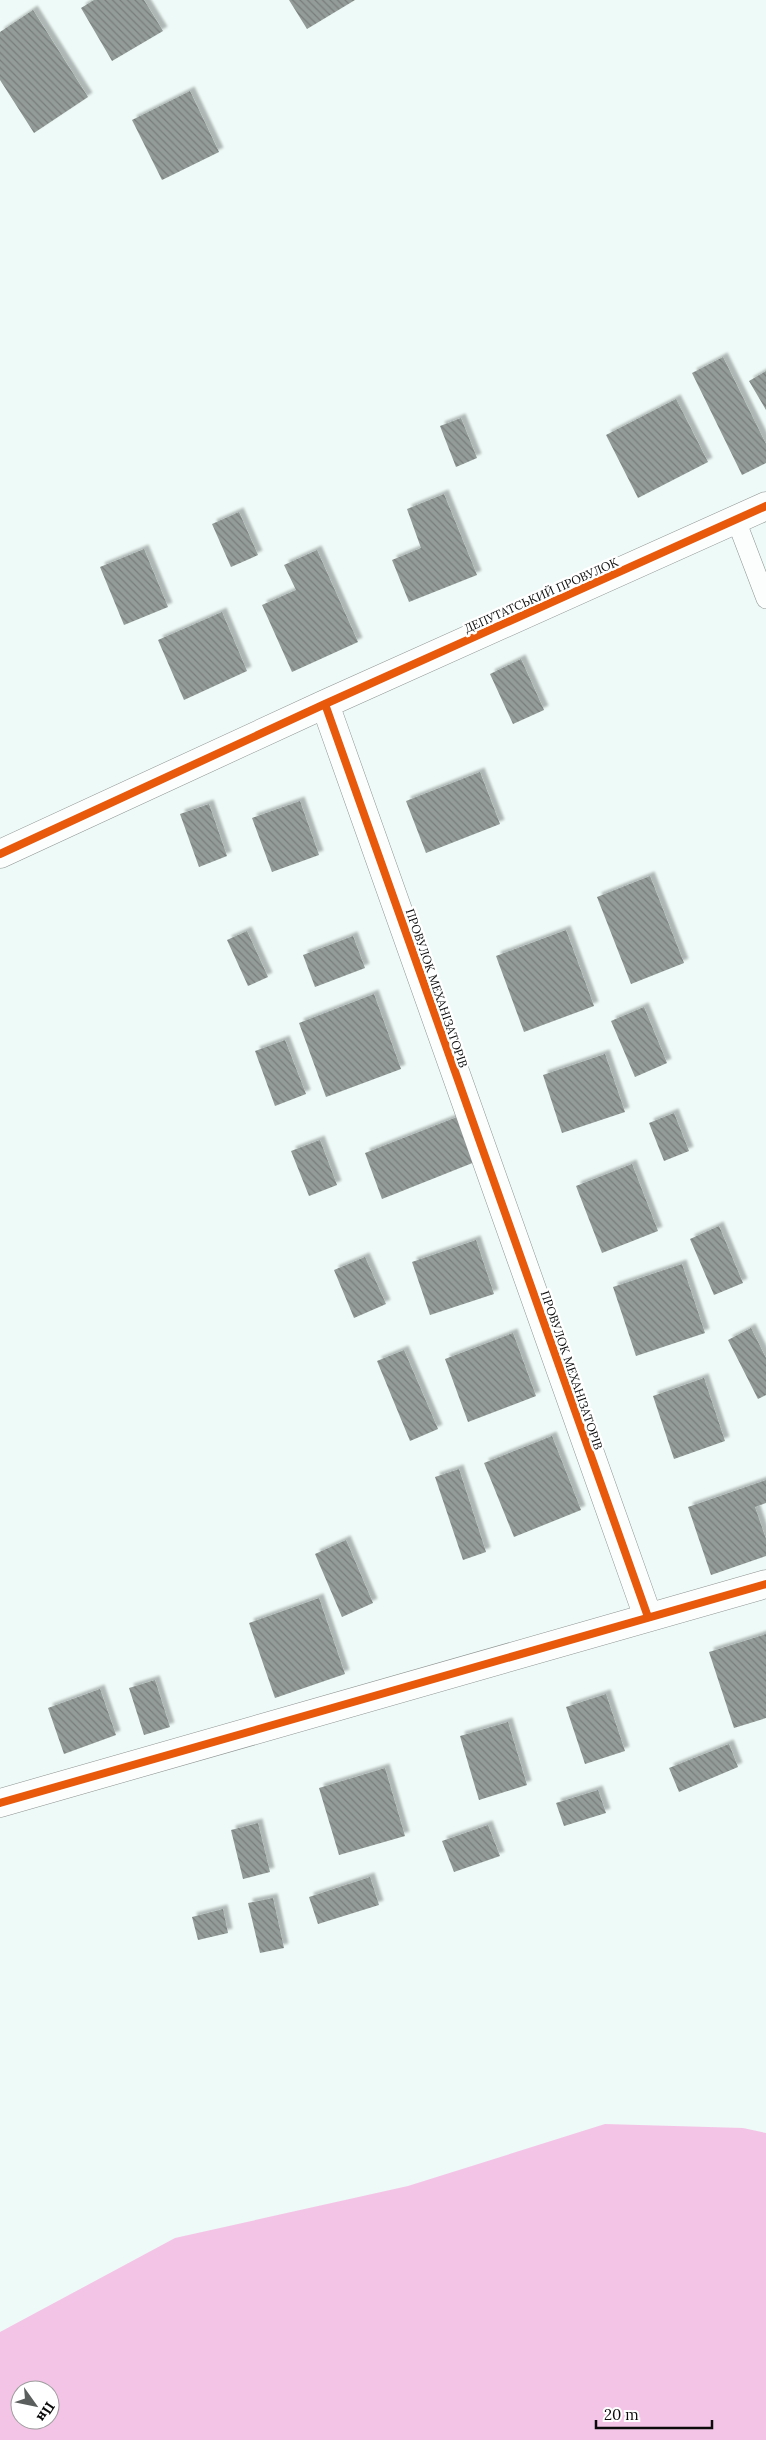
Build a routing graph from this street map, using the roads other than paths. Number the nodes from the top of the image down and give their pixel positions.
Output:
1 (766, 506) edge
2 (736, 520) junction
3 (766, 599) edge
4 (325, 704) junction
5 (0, 854) edge
6 (766, 1584) edge
7 (648, 1618) junction
8 (0, 1803) edge

1 - 2 street, ДЕПУТАТСЬКИЙ ПРОВУЛОК
2 - 3 lane
2 - 4 street, ДЕПУТАТСЬКИЙ ПРОВУЛОК
4 - 5 street
4 - 7 street, ПРОВУЛОК МЕХАНІЗАТОРІВ
6 - 7 street
7 - 8 street

